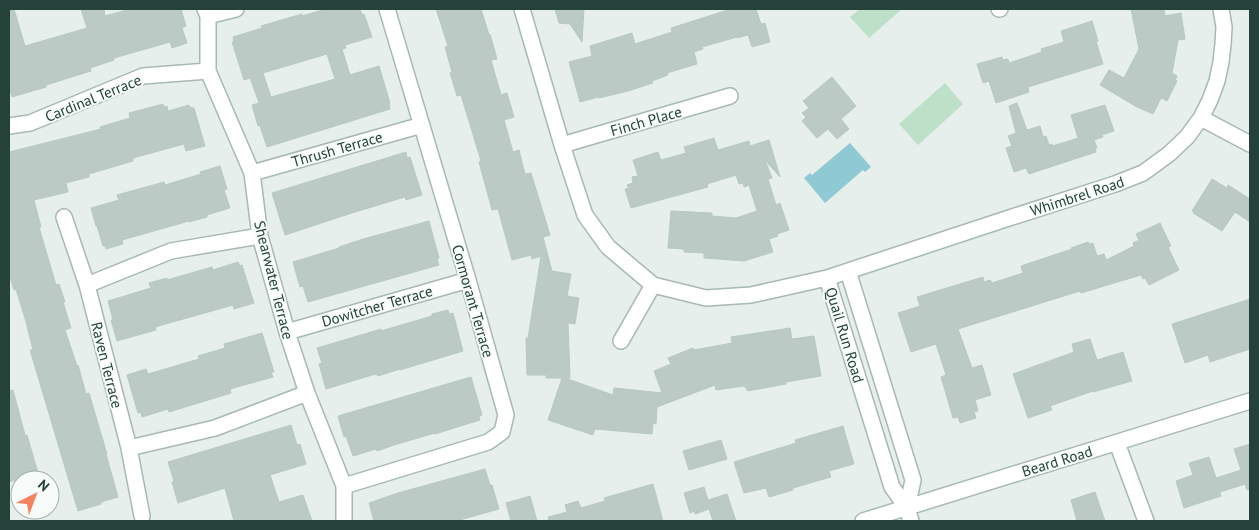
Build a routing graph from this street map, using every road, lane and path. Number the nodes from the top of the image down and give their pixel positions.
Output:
1 (236, 9) edge
2 (387, 9) edge
3 (522, 9) edge
4 (1221, 9) edge
5 (207, 13) edge
6 (208, 71) junction
7 (730, 96) dead end
8 (1201, 118) junction
9 (9, 126) edge
10 (422, 126) junction
11 (1250, 144) edge
12 (562, 145) junction
13 (252, 173) junction
14 (64, 217) dead end
15 (260, 236) junction
16 (848, 271) junction
17 (827, 278) junction
18 (468, 280) junction
19 (87, 285) junction
20 (653, 285) junction
21 (287, 332) junction
22 (621, 341) dead end
23 (307, 393) junction
24 (1250, 401) edge
25 (1117, 443) junction
26 (128, 448) junction
27 (344, 486) junction
28 (909, 515) edge
29 (142, 516) dead end
30 (344, 521) edge
31 (863, 521) edge
32 (1146, 521) edge

1 - 5 street
2 - 10 street, Cormorant Terrace
3 - 12 street, Quail Run Road
4 - 8 street, Whimbrel Road
5 - 6 street, Shearwater Terrace
6 - 9 street, Cardinal Terrace
6 - 13 street, Shearwater Terrace
7 - 12 street, Finch Place
8 - 11 street
8 - 16 street, Whimbrel Road
10 - 13 street, Thrush Terrace
10 - 18 street, Cormorant Terrace
12 - 20 street, Quail Run Road
13 - 15 street, Shearwater Terrace
14 - 19 street, Raven Terrace
15 - 19 street
15 - 21 street, Shearwater Terrace
16 - 17 street, Whimbrel Road
16 - 28 street, Quail Run Road
17 - 20 street, Quail Run Road
17 - 28 street, Quail Run Road
18 - 21 street, Dowitcher Terrace
18 - 27 street, Cormorant Terrace
19 - 26 street, Raven Terrace
20 - 22 street
21 - 23 street, Shearwater Terrace
23 - 26 street
23 - 27 street, Shearwater Terrace
24 - 25 street, Beard Road
25 - 28 street, Beard Road
25 - 32 street
26 - 29 street, Raven Terrace
27 - 30 street, Shearwater Terrace
28 - 31 street, Beard Road

